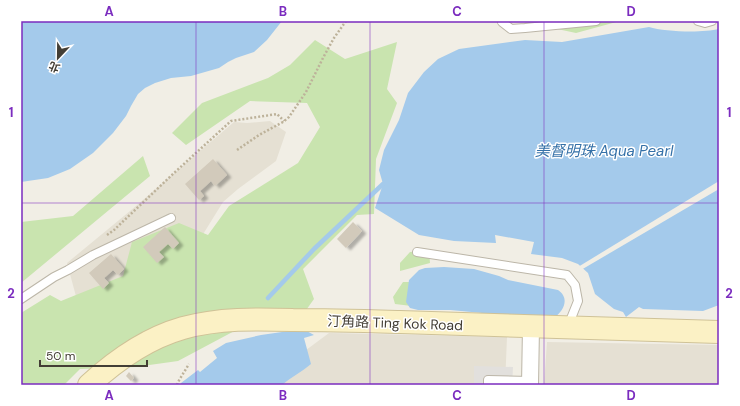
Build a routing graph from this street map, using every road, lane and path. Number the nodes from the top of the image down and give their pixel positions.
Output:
1 (346, 21) edge
2 (596, 21) edge
3 (698, 21) edge
4 (712, 21) edge
5 (502, 22) edge
6 (284, 121) junction
7 (237, 150) dead end
8 (171, 218) dead end
9 (102, 238) dead end
10 (417, 252) dead end
11 (21, 299) edge
12 (531, 327) junction
13 (567, 328) junction
14 (719, 332) edge
15 (189, 364) dead end
16 (530, 383) edge
17 (89, 385) edge
18 (177, 385) edge
19 (488, 385) edge

1 - 6 path
2 - 5 lane
3 - 4 lane
6 - 7 path
6 - 9 path
8 - 11 lane
10 - 13 lane
12 - 13 street, 汀角路 Ting Kok Road
12 - 16 street
12 - 17 street, 汀角路 Ting Kok Road
13 - 14 street, 汀角路 Ting Kok Road
15 - 18 path
16 - 19 lane

